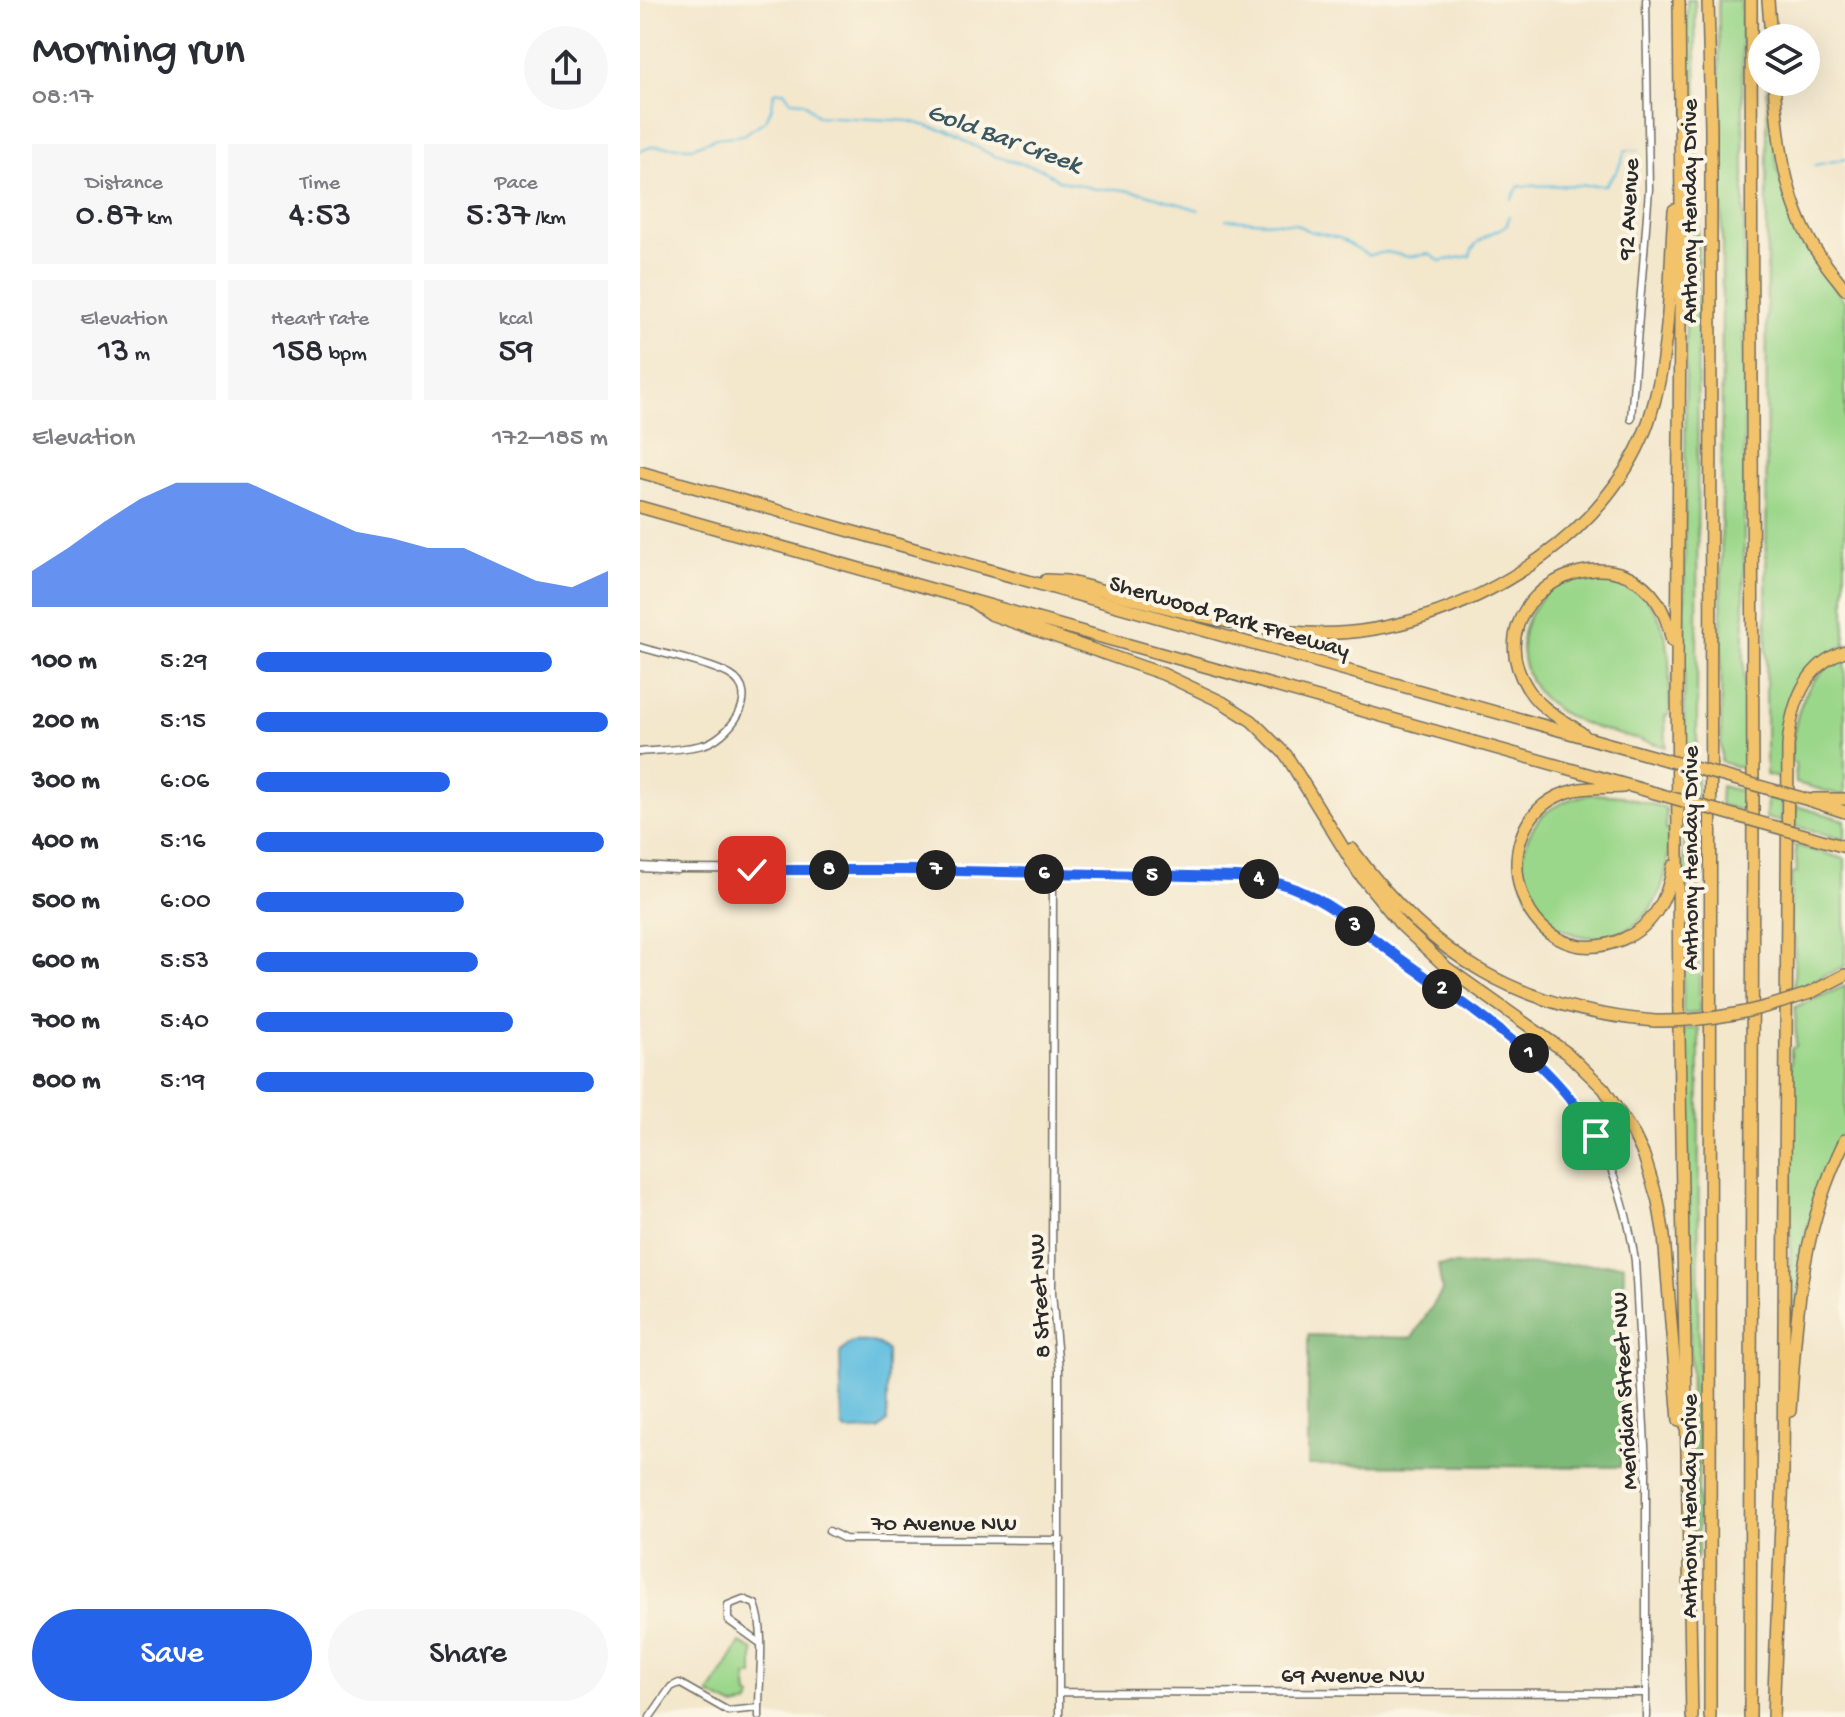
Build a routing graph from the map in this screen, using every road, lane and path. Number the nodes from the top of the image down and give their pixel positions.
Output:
1 (1646, 0) edge
2 (1679, 0) edge
3 (1708, 0) edge
4 (1751, 0) edge
5 (1768, 0) edge
6 (1770, 24) edge
7 (1776, 96) edge
8 (1679, 194) junction
9 (1845, 289) edge
10 (1631, 419) dead end
11 (640, 472) edge
12 (640, 507) edge
13 (1022, 578) junction
14 (970, 600) junction
15 (640, 647) edge
16 (1845, 651) edge
17 (1677, 666) junction
18 (1589, 740) junction
19 (640, 752) edge
20 (1634, 787) junction
21 (1313, 797) junction
22 (1845, 799) edge
23 (1809, 800) junction
24 (1845, 812) edge
25 (1845, 847) edge
26 (1678, 851) junction
27 (640, 869) edge
28 (677, 869) joint
29 (1053, 874) junction
30 (1845, 975) edge
31 (1845, 1140) edge
32 (1783, 1475) junction
33 (1687, 1481) junction
34 (829, 1531) dead end
35 (1061, 1540) junction
36 (760, 1643) junction
37 (1060, 1692) junction
38 (1646, 1693) junction
39 (759, 1708) junction
40 (650, 1717) edge
41 (759, 1717) edge
42 (1059, 1717) edge
43 (1646, 1717) edge
44 (1692, 1717) edge
45 (1710, 1717) edge
46 (1750, 1717) edge
47 (1773, 1717) edge

1 - 10 street, 92 Avenue
2 - 8 highway
3 - 45 highway, Anthony Henday Drive
4 - 46 highway
5 - 6 highway
7 - 9 highway
8 - 13 highway
8 - 17 highway
11 - 13 highway, Sherwood Park Freeway
12 - 14 highway
13 - 18 highway, Sherwood Park Freeway
14 - 20 highway
14 - 21 highway
15 - 19 street
16 - 32 highway
17 - 18 highway
17 - 26 highway
18 - 23 highway, Sherwood Park Freeway, bridge
20 - 25 highway, bridge
20 - 26 highway
21 - 30 highway, bridge
21 - 33 highway
22 - 23 highway
23 - 24 highway
26 - 33 highway
27 - 28 street
28 - 29 street, Meridian Street NW
29 - 35 street, 8 Street NW
29 - 38 street, Meridian Street NW
31 - 32 highway
32 - 47 highway
33 - 44 highway
34 - 35 street, 70 Avenue NW
35 - 37 street, 8 Street NW
36 - 36 street
36 - 39 street
37 - 38 street, 69 Avenue NW
37 - 42 street, 8 Street NW
38 - 43 street, Meridian Street NW
39 - 40 street
39 - 41 street

